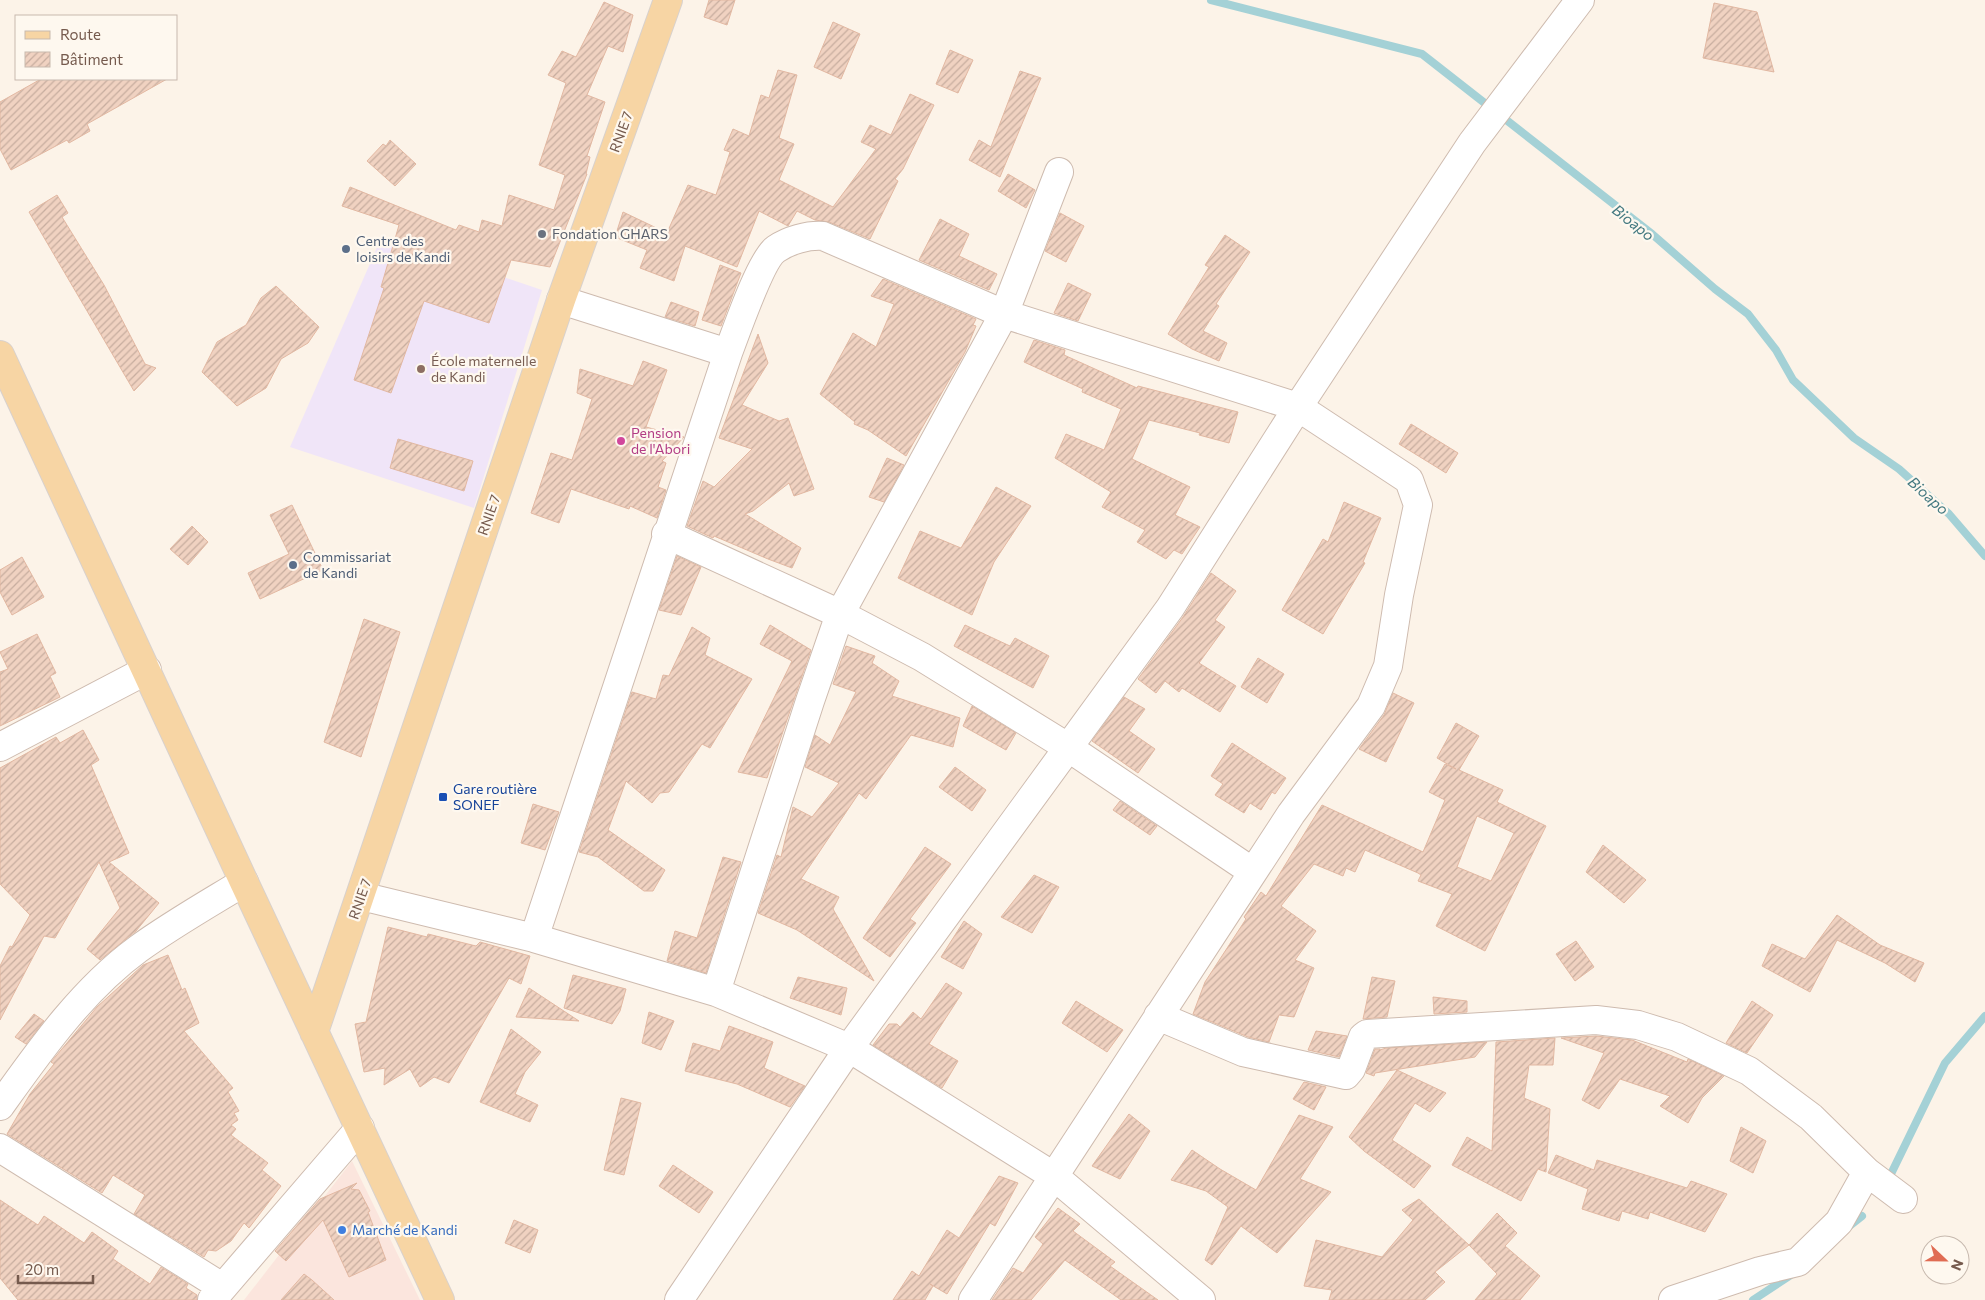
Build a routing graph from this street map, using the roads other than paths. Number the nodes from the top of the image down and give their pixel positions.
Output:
1 (668, 0) edge
2 (1580, 0) edge
3 (1059, 172) dead end
4 (561, 300) junction
5 (1004, 314) junction
6 (728, 352) junction
7 (0, 355) edge
8 (1298, 407) junction
9 (666, 534) junction
10 (840, 614) junction
11 (147, 670) junction
12 (0, 747) edge
13 (1069, 748) junction
14 (1253, 872) junction
15 (244, 882) junction
16 (361, 896) junction
17 (534, 938) junction
18 (716, 992) junction
19 (1158, 1016) junction
20 (314, 1032) junction
21 (850, 1048) junction
22 (0, 1106) edge
23 (360, 1128) junction
24 (0, 1148) edge
25 (1867, 1172) junction
26 (1055, 1177) junction
27 (1903, 1199) dead end
28 (216, 1293) edge
29 (440, 1300) edge
30 (679, 1300) edge
31 (973, 1300) edge
32 (1201, 1300) edge
33 (1673, 1300) edge

1 - 4 main road, RNIE 7 / RNIE 7
2 - 8 street
3 - 5 street
4 - 6 street
4 - 16 main road, RNIE 7 / RNIE 7
5 - 6 street
5 - 8 street
5 - 10 street
6 - 9 street
7 - 11 main road
8 - 13 street
8 - 14 street
9 - 10 street
9 - 17 street
10 - 13 street
10 - 18 street
11 - 12 street
11 - 15 main road
13 - 14 street
13 - 21 street
14 - 19 street
15 - 20 main road
15 - 22 street
16 - 17 street
16 - 20 main road, RNIE 7 / RNIE 7
17 - 18 street
18 - 21 street
19 - 25 street
19 - 26 street
20 - 23 main road
21 - 26 street
21 - 30 street
23 - 28 street
23 - 29 main road
24 - 28 street
25 - 27 street
25 - 33 street
26 - 31 street
26 - 32 street

